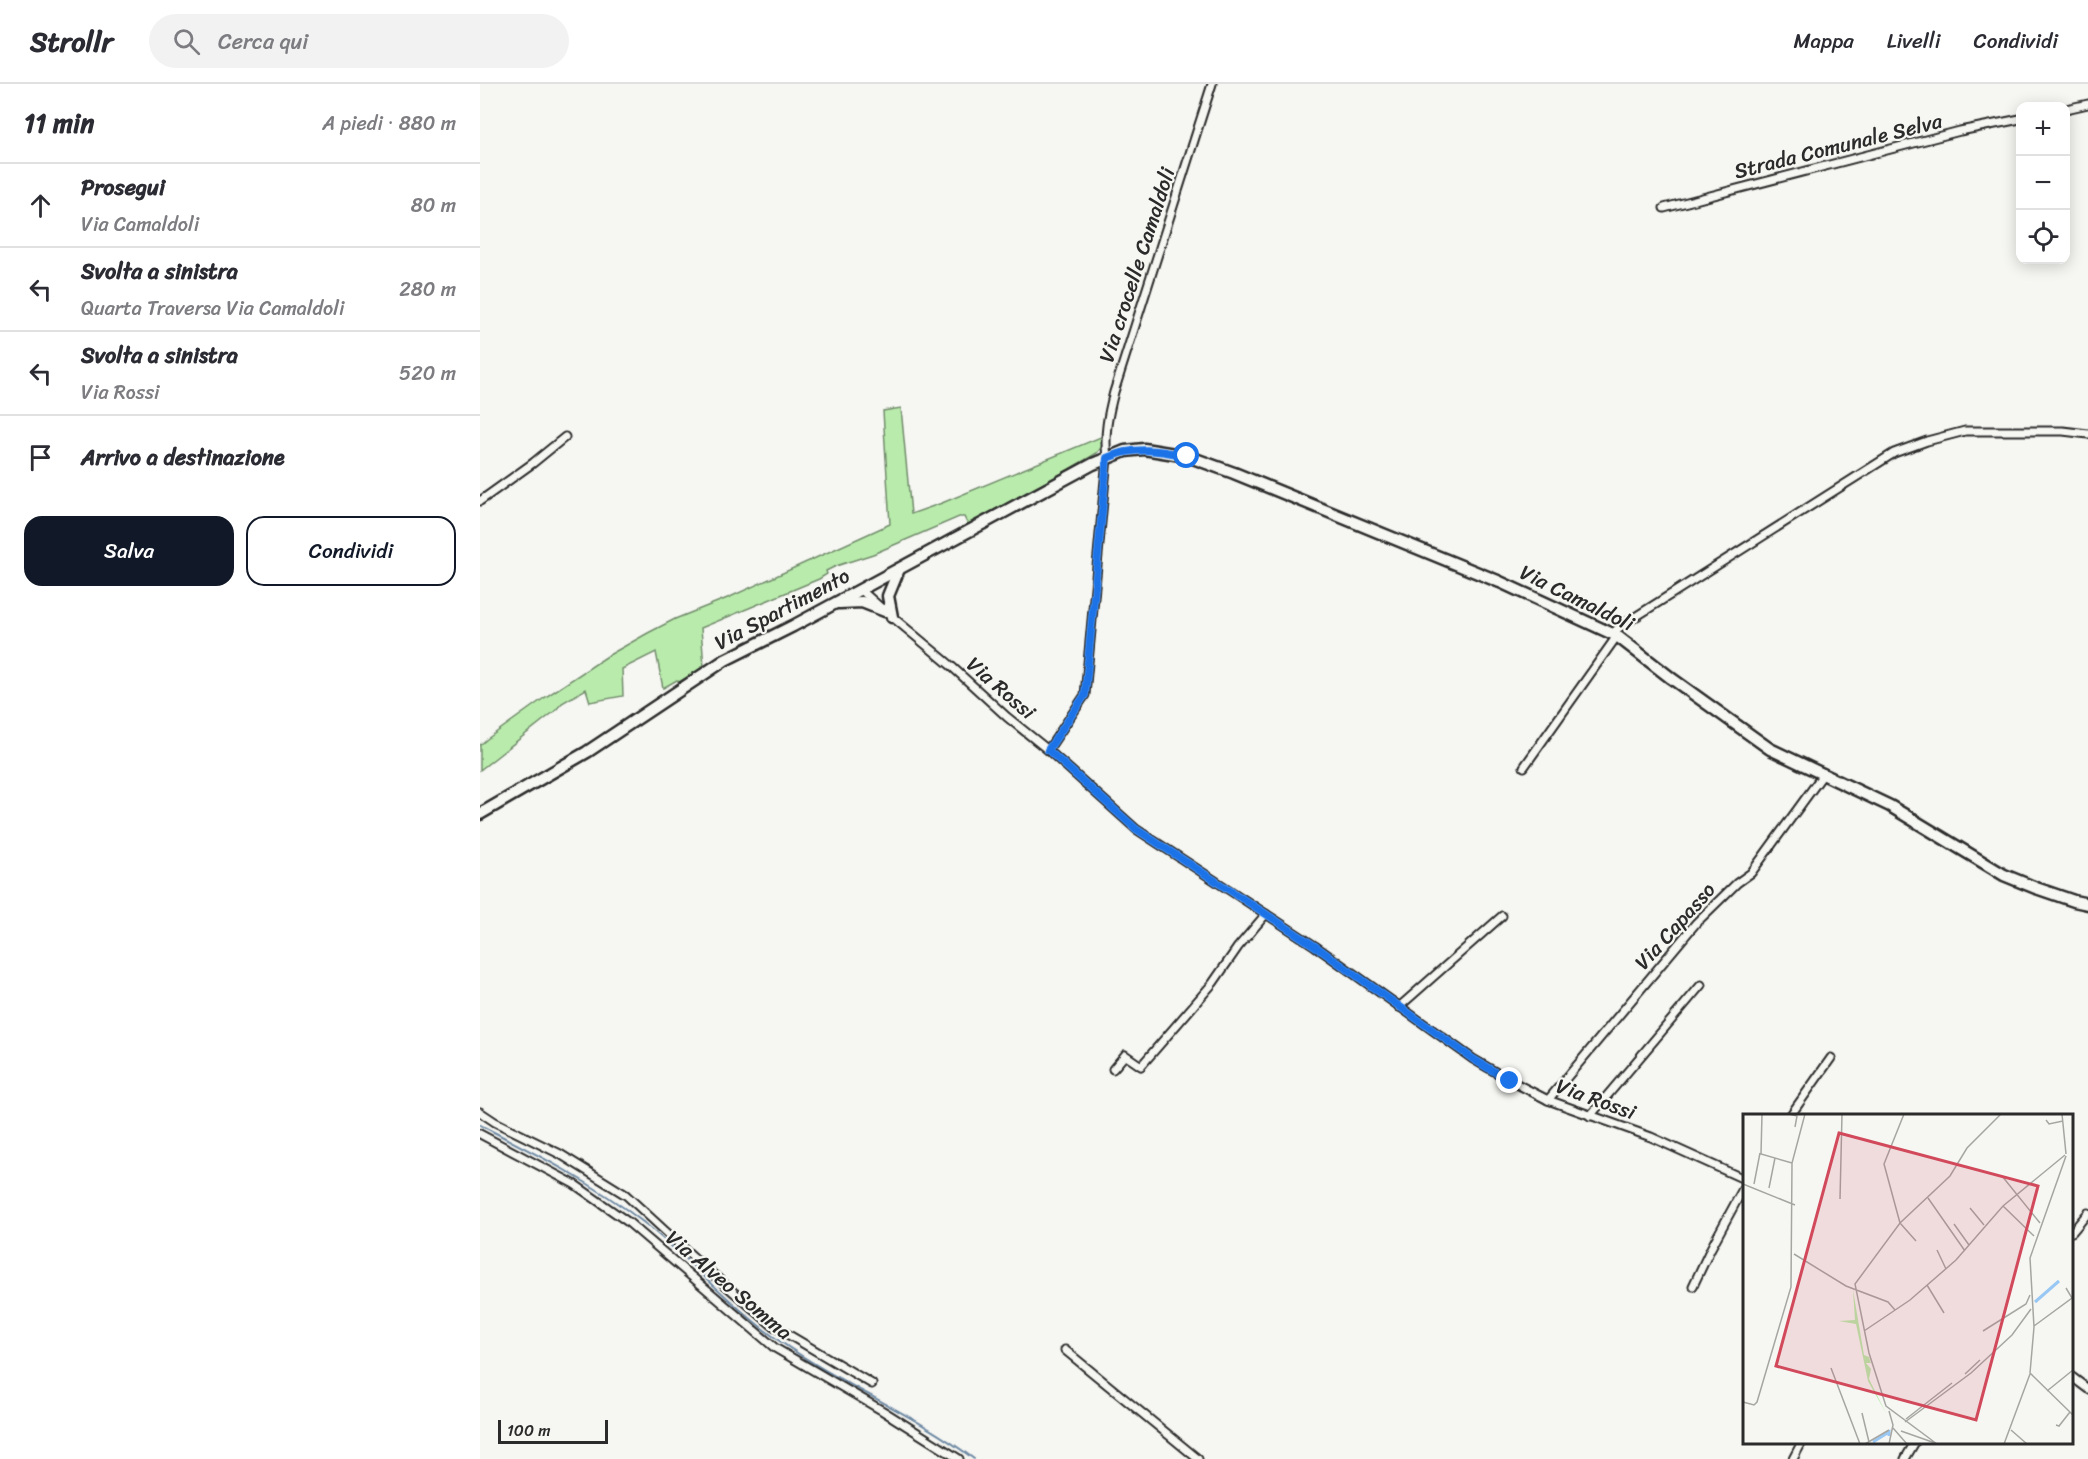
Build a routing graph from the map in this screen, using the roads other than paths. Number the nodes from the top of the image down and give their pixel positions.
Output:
1 (1212, 84) edge
2 (2088, 104) edge
3 (2070, 108) edge
4 (2016, 120) edge
5 (1664, 208) dead end
6 (2088, 434) edge
7 (565, 437) dead end
8 (1109, 457) junction
9 (480, 501) edge
10 (899, 569) junction
11 (861, 590) junction
12 (836, 603) junction
13 (889, 614) junction
14 (1615, 634) junction
15 (1048, 750) junction
16 (1524, 767) dead end
17 (1824, 773) junction
18 (480, 814) edge
19 (2088, 904) edge
20 (1266, 914) junction
21 (1502, 916) dead end
22 (1701, 985) dead end
23 (1399, 1006) junction
24 (1831, 1058) dead end
25 (1113, 1069) dead end
26 (1548, 1100) junction
27 (480, 1112) edge
28 (1791, 1114) edge
29 (1590, 1116) junction
30 (480, 1134) edge
31 (1743, 1179) edge
32 (1743, 1189) edge
33 (2088, 1213) edge
34 (2073, 1231) edge
35 (1693, 1286) dead end
36 (1065, 1350) dead end
37 (2073, 1378) edge
38 (872, 1384) dead end
39 (2088, 1389) edge
40 (1801, 1444) edge
41 (1914, 1444) edge
42 (958, 1459) edge
43 (1198, 1459) edge
44 (1793, 1459) edge
45 (1905, 1459) edge

1 - 8 street, Via crocelle Camaldoli
2 - 3 street
4 - 5 street, Strada Comunale Selva
6 - 14 street
7 - 9 street
8 - 10 street, Via Spartimento
8 - 14 street, Via Camaldoli
8 - 15 street, Via crocelle Camaldoli
10 - 11 street, Via Spartimento
10 - 13 street
11 - 12 street, Via Spartimento
11 - 13 street, Via Rossi
12 - 13 street
12 - 18 street, Via Spartimento
13 - 15 street, Via Rossi
14 - 16 street
14 - 17 street, Via Camaldoli
15 - 20 street, Via Rossi
17 - 19 street, Via Camaldoli
17 - 26 street, Via Capasso
20 - 23 street, Via Rossi
20 - 25 street
21 - 23 street
22 - 29 street
23 - 26 street, Via Rossi
24 - 28 street
26 - 29 street, Via Rossi
27 - 38 street
29 - 31 street, Via Rossi
30 - 42 street, Via Alveo Somma
32 - 35 street
33 - 34 street
36 - 43 street
37 - 39 street
40 - 44 street
41 - 45 street

